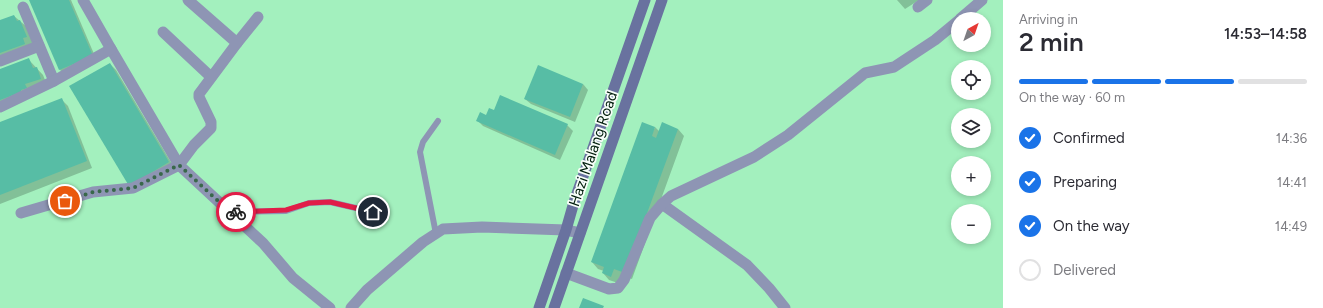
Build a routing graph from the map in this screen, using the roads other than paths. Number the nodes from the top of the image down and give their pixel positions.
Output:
1 (83, 0) edge
2 (188, 0) edge
3 (645, 0) edge
4 (662, 0) edge
5 (982, 0) edge
6 (23, 8) dead end
7 (968, 12) edge
8 (258, 17) dead end
9 (951, 27) edge
10 (163, 32) dead end
11 (237, 43) junction
12 (39, 46) junction
13 (111, 49) junction
14 (0, 61) edge
15 (211, 77) junction
16 (54, 81) junction
17 (0, 107) edge
18 (438, 121) dead end
19 (179, 165) junction
20 (662, 204) junction
21 (230, 212) junction
22 (373, 212) dead end
23 (21, 213) dead end
24 (566, 230) junction
25 (580, 233) junction
26 (436, 234) junction
27 (566, 273) junction
28 (330, 308) edge
29 (351, 308) edge
30 (539, 308) edge
31 (554, 308) edge
32 (785, 308) edge

1 - 13 street
2 - 11 street
3 - 24 main road, Hazi Malang Road
4 - 25 main road, Hazi Malang Road
5 - 7 street
6 - 12 street
8 - 11 street
9 - 20 street
10 - 15 street
11 - 15 street
12 - 14 street
12 - 16 street
13 - 16 street
13 - 19 street
15 - 19 street
16 - 17 street
18 - 26 lane
19 - 21 street
19 - 23 street
20 - 27 street
20 - 32 street
21 - 22 lane
21 - 28 street
24 - 25 street
24 - 26 street
24 - 30 main road, Hazi Malang Road
25 - 27 main road, Hazi Malang Road
26 - 29 street
27 - 31 main road, Hazi Malang Road

